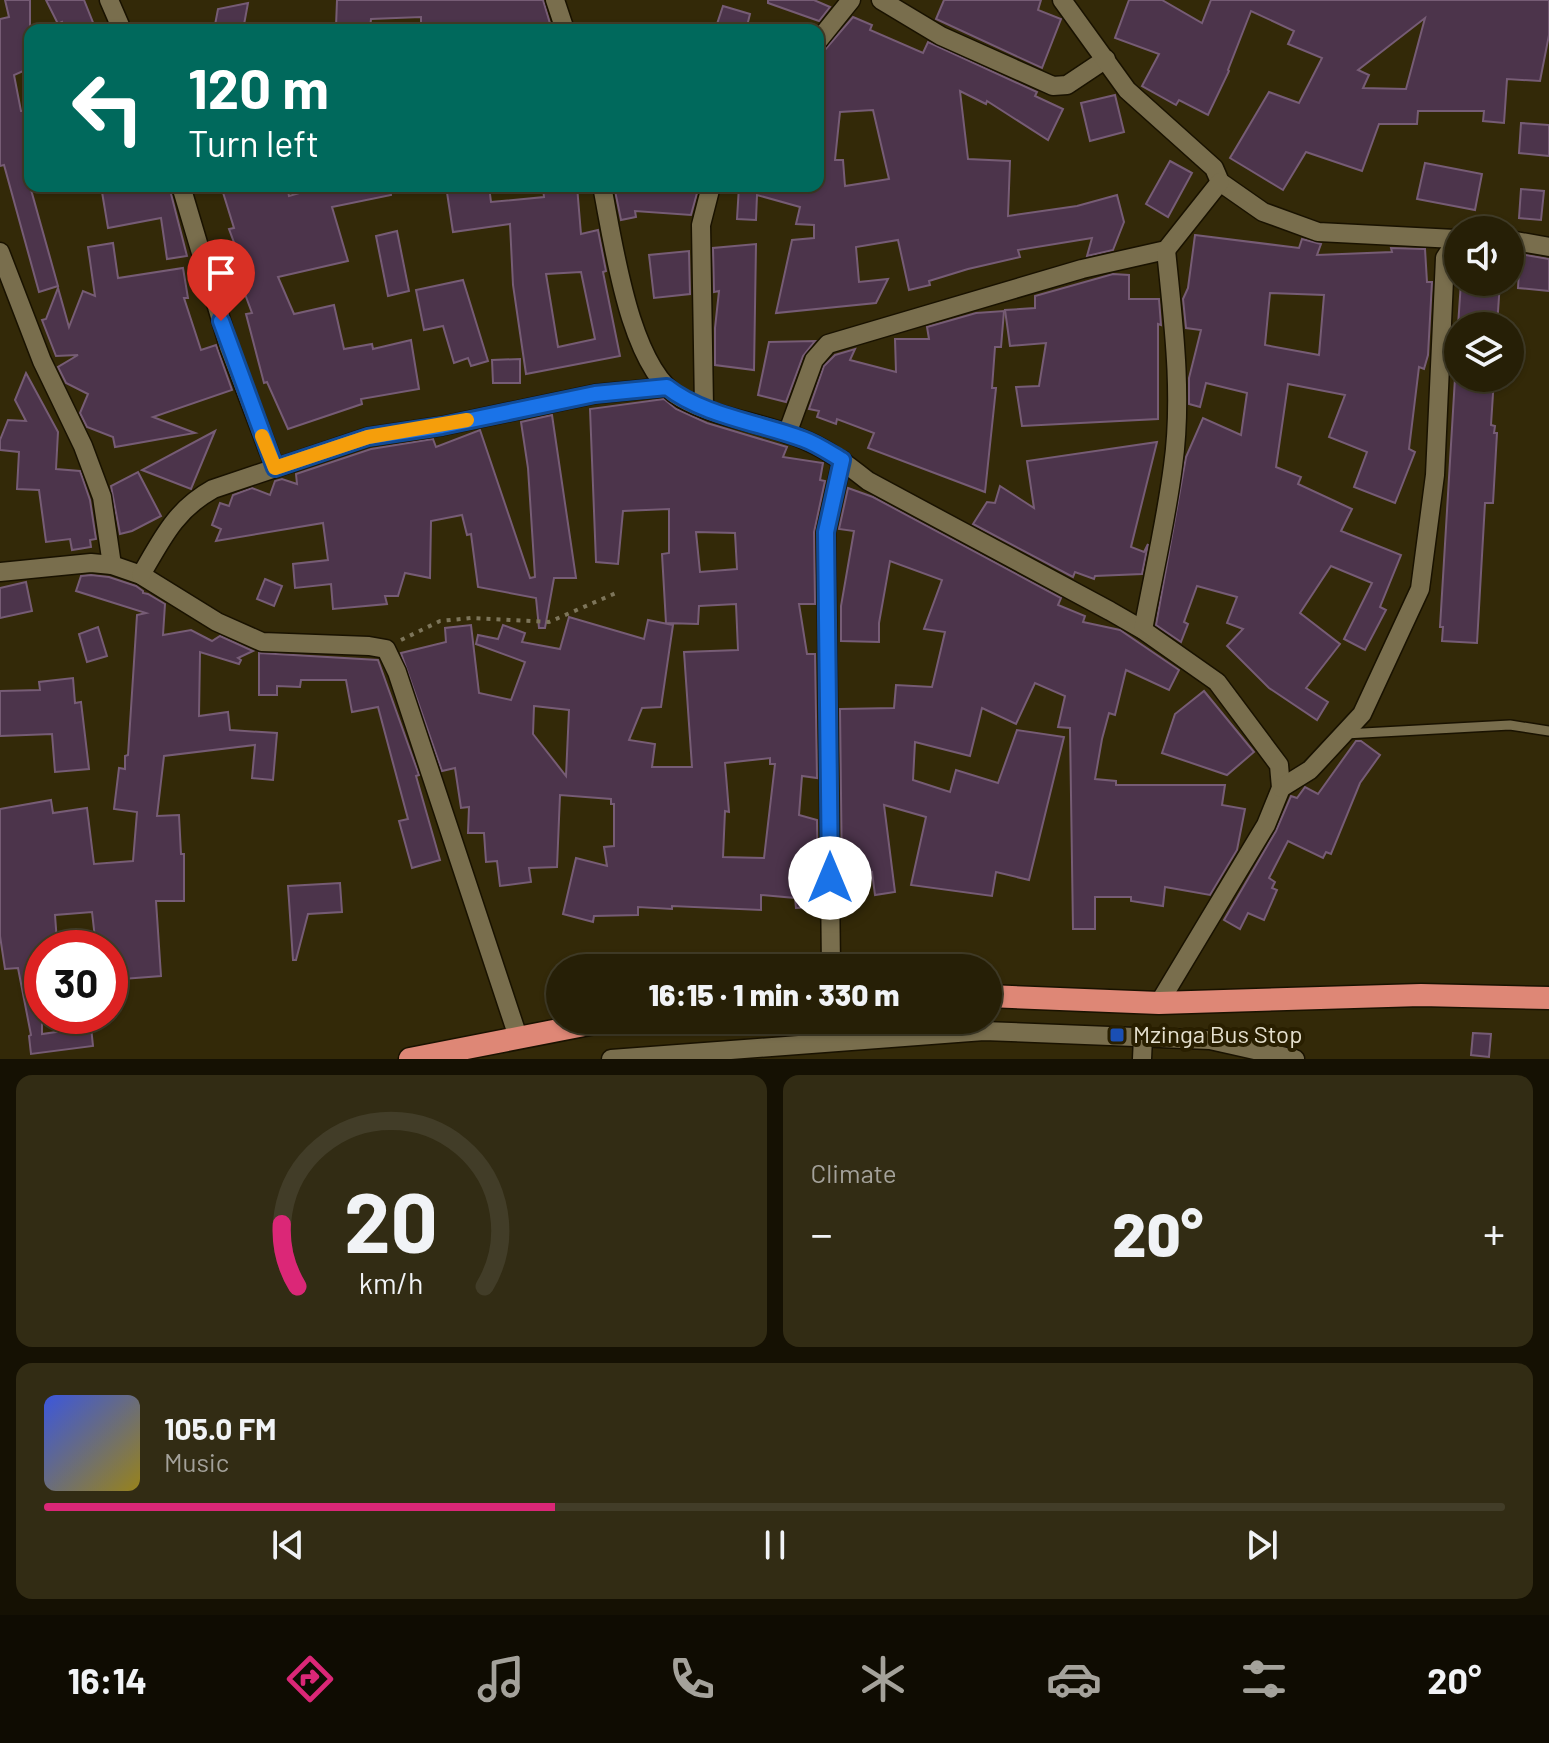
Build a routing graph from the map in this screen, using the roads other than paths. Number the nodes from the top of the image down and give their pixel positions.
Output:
1 (109, 0) edge
2 (555, 0) edge
3 (851, 0) edge
4 (881, 0) edge
5 (1062, 0) edge
6 (119, 24) edge
7 (563, 24) edge
8 (824, 34) edge
9 (1106, 59) junction
10 (1220, 182) junction
11 (183, 192) edge
12 (603, 192) edge
13 (709, 192) edge
14 (1444, 238) edge
15 (1524, 243) edge
16 (1549, 247) edge
17 (1166, 250) junction
18 (0, 252) edge
19 (1444, 280) edge
20 (667, 387) junction
21 (704, 407) junction
22 (787, 434) junction
23 (842, 460) junction
24 (275, 468) junction
25 (112, 565) junction
26 (0, 572) edge
27 (141, 575) junction
28 (1143, 630) junction
29 (1549, 731) edge
30 (1344, 734) junction
31 (1281, 788) junction
32 (831, 954) edge
33 (1002, 997) edge
34 (1549, 998) edge
35 (1159, 1003) junction
36 (546, 1032) edge
37 (518, 1037) junction
38 (1143, 1037) junction
39 (1212, 1050) edge
40 (410, 1059) edge
41 (611, 1059) edge
42 (1142, 1059) edge
43 (1295, 1059) edge

1 - 6 street
2 - 7 street
3 - 8 street
4 - 9 street
5 - 9 street
9 - 10 street
10 - 14 street
10 - 17 street
11 - 24 street
12 - 20 street
13 - 21 street
15 - 16 street
17 - 22 street
17 - 28 street
18 - 25 street
19 - 30 street
20 - 21 street
20 - 24 street
21 - 22 street
22 - 23 street
23 - 28 street
23 - 32 street
24 - 27 street
25 - 26 street
25 - 27 street
27 - 37 street
28 - 31 street
29 - 30 lane
30 - 31 street
31 - 35 street
33 - 35 highway
34 - 35 highway
36 - 37 highway
37 - 40 highway
38 - 39 street
38 - 41 street
38 - 42 street
39 - 43 street

